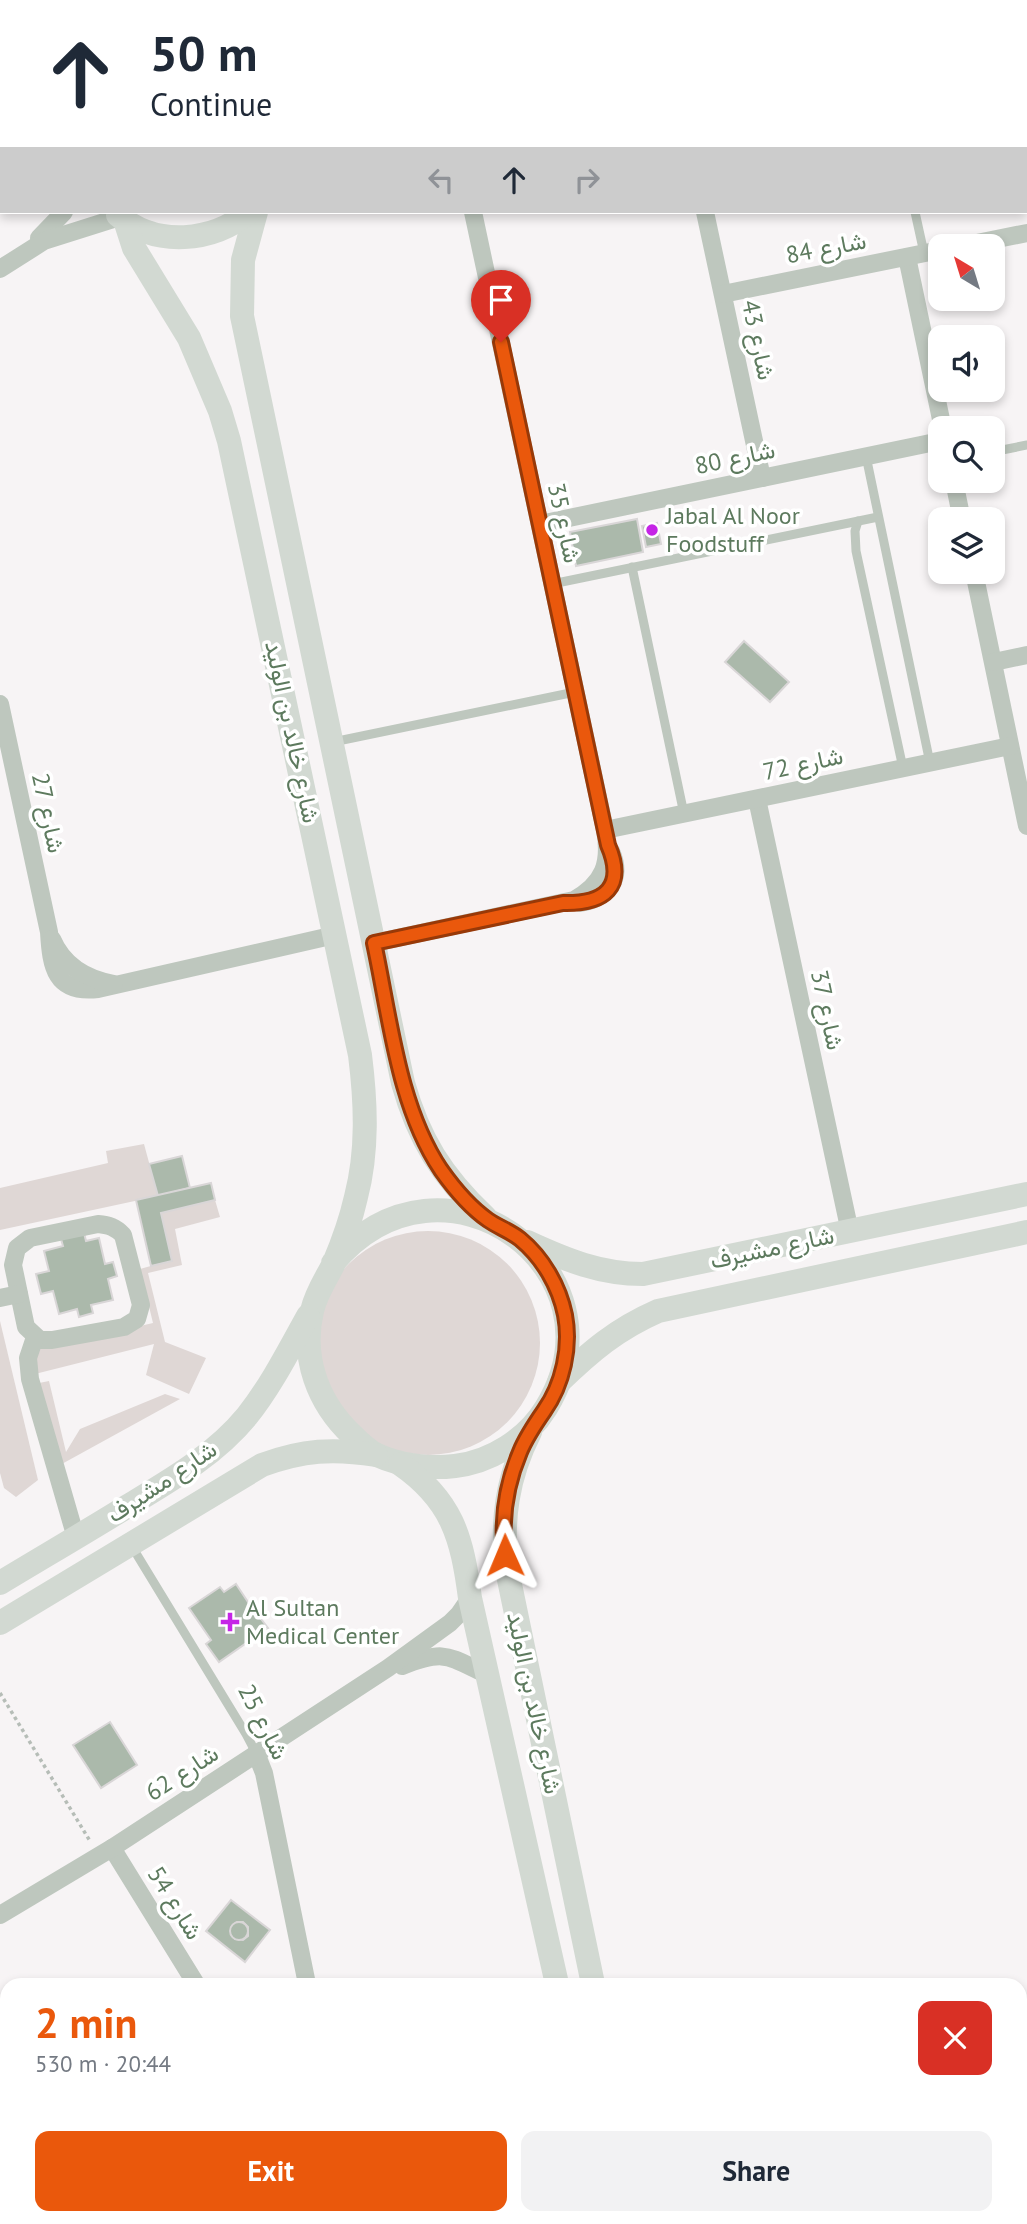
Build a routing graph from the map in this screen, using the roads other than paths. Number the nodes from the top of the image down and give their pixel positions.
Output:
1 (62, 214) edge
2 (246, 214) edge
3 (255, 214) edge
4 (473, 214) edge
5 (705, 214) edge
6 (915, 214) edge
7 (120, 216) edge
8 (1027, 233) edge
9 (1005, 237) edge
10 (27, 250) junction
11 (924, 253) edge
12 (0, 269) edge
13 (723, 294) junction
14 (942, 416) edge
15 (928, 443) edge
16 (1027, 445) edge
17 (1005, 449) edge
18 (866, 456) junction
19 (762, 478) junction
20 (878, 517) junction
21 (858, 521) junction
22 (540, 524) junction
23 (632, 567) junction
24 (552, 584) junction
25 (977, 584) edge
26 (1027, 655) edge
27 (994, 662) junction
28 (575, 692) junction
29 (0, 704) edge
30 (332, 742) junction
31 (1010, 746) junction
32 (930, 763) junction
33 (903, 768) junction
34 (757, 799) junction
35 (684, 814) junction
36 (1027, 826) edge
37 (606, 837) junction
38 (335, 935) junction
39 (374, 943) junction
40 (1027, 1194) edge
41 (488, 1220) junction
42 (850, 1232) junction
43 (1027, 1232) edge
44 (520, 1239) junction
45 (333, 1264) junction
46 (19, 1294) junction
47 (0, 1298) edge
48 (312, 1309) junction
49 (35, 1337) junction
50 (559, 1383) junction
51 (534, 1424) junction
52 (386, 1458) junction
53 (76, 1538) junction
54 (130, 1544) junction
55 (0, 1583) edge
56 (470, 1598) junction
57 (0, 1623) edge
58 (388, 1668) junction
59 (488, 1675) junction
60 (256, 1753) junction
61 (105, 1852) junction
62 (0, 1915) edge
63 (192, 1978) edge
64 (306, 1978) edge
65 (556, 1978) edge
66 (592, 1978) edge

1 - 10 street
2 - 7 main road
3 - 30 main road, شارع خالد بن الوليد
4 - 22 street, شارع 35
5 - 13 street, شارع 43
6 - 11 lane
7 - 10 street
7 - 38 main road, شارع خالد بن الوليد
8 - 9 street
10 - 12 street
11 - 13 street, شارع 84
11 - 14 street
13 - 19 street, شارع 43
15 - 18 street, شارع 80
16 - 17 lane
18 - 19 street, شارع 80
18 - 20 lane
19 - 22 street, شارع 80
20 - 21 lane
20 - 32 lane
21 - 23 lane
21 - 33 lane
22 - 24 street, شارع 35
23 - 24 lane
23 - 35 lane
24 - 28 street, شارع 35
25 - 27 street
26 - 27 street
27 - 31 street
28 - 30 lane
28 - 37 street, شارع 35
29 - 38 street, شارع 27
30 - 39 main road, شارع خالد بن الوليد
31 - 32 street, شارع 72
31 - 36 street
32 - 33 street, شارع 72
33 - 34 street, شارع 72
34 - 35 street, شارع 72
34 - 42 street, شارع 37
35 - 37 street, شارع 72
37 - 39 street
38 - 45 main road, شارع خالد بن الوليد
39 - 41 main road, شارع خالد بن الوليد
40 - 42 main road, شارع مشيرف
41 - 44 main road
41 - 45 main road
42 - 44 main road, شارع مشيرف
43 - 50 main road, شارع مشيرف
44 - 50 main road
45 - 48 main road
46 - 47 street
46 - 49 street
46 - 49 street
48 - 52 main road, شارع خالد بن الوليد
48 - 53 main road, شارع مشيرف
49 - 53 street
50 - 51 main road
51 - 52 main road, شارع مشيرف
51 - 66 main road, شارع خالد بن الوليد
52 - 54 main road, شارع مشيرف
52 - 56 main road, شارع خالد بن الوليد
53 - 55 main road, شارع مشيرف
54 - 57 main road, شارع مشيرف
54 - 60 lane, شارع 25
56 - 58 street, شارع 62
56 - 59 main road, شارع خالد بن الوليد
58 - 59 street, شارع 62
58 - 60 street, شارع 62
59 - 65 main road, شارع خالد بن الوليد
60 - 61 street, شارع 62
60 - 64 street, شارع 25
61 - 62 street, شارع 62
61 - 63 street, شارع 54

